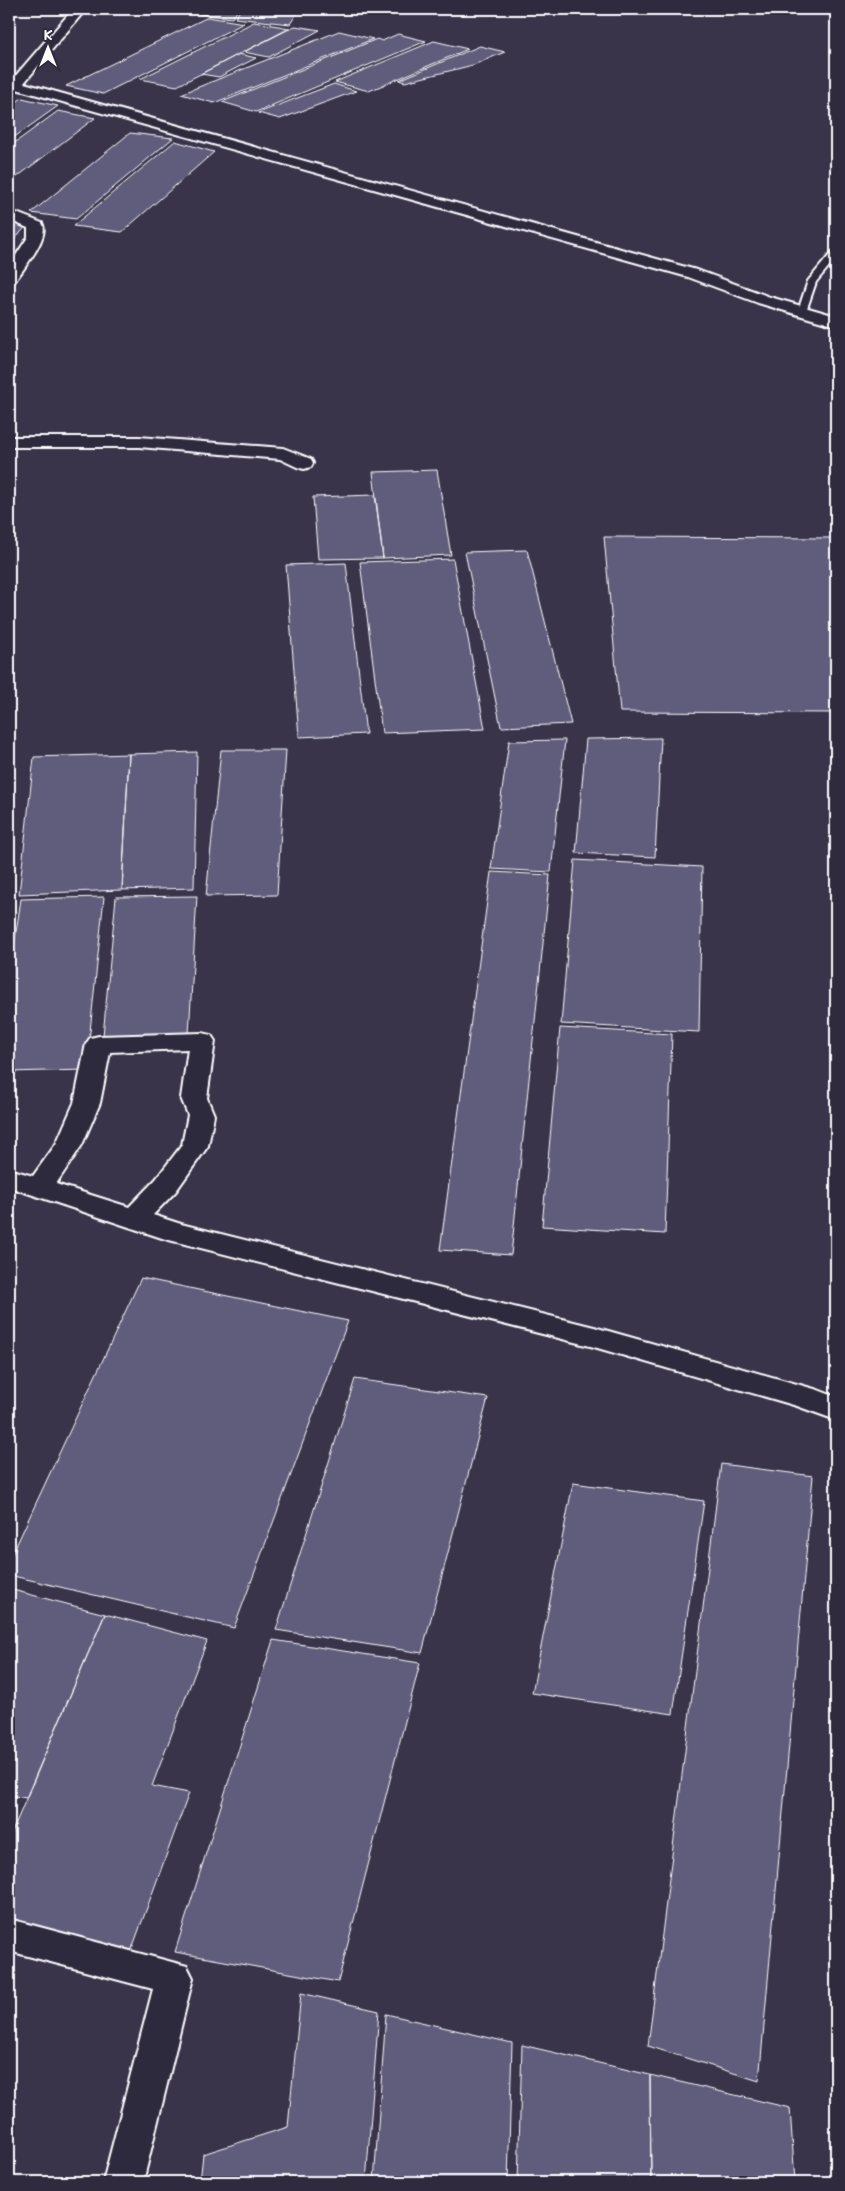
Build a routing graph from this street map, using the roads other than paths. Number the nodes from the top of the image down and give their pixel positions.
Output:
1 (80, 9) edge
2 (12, 84) edge
3 (9, 215) edge
4 (836, 253) edge
5 (9, 278) edge
6 (802, 311) junction
7 (836, 321) edge
8 (9, 442) edge
9 (304, 463) dead end
10 (9, 1178) edge
11 (40, 1187) junction
12 (135, 1218) junction
13 (836, 1409) edge
14 (9, 1935) edge
15 (123, 2182) edge

1 - 2 street
2 - 6 street
3 - 5 street
4 - 6 lane
6 - 7 street
8 - 9 street
10 - 11 street
11 - 12 street
11 - 12 street
12 - 13 street
14 - 15 street

